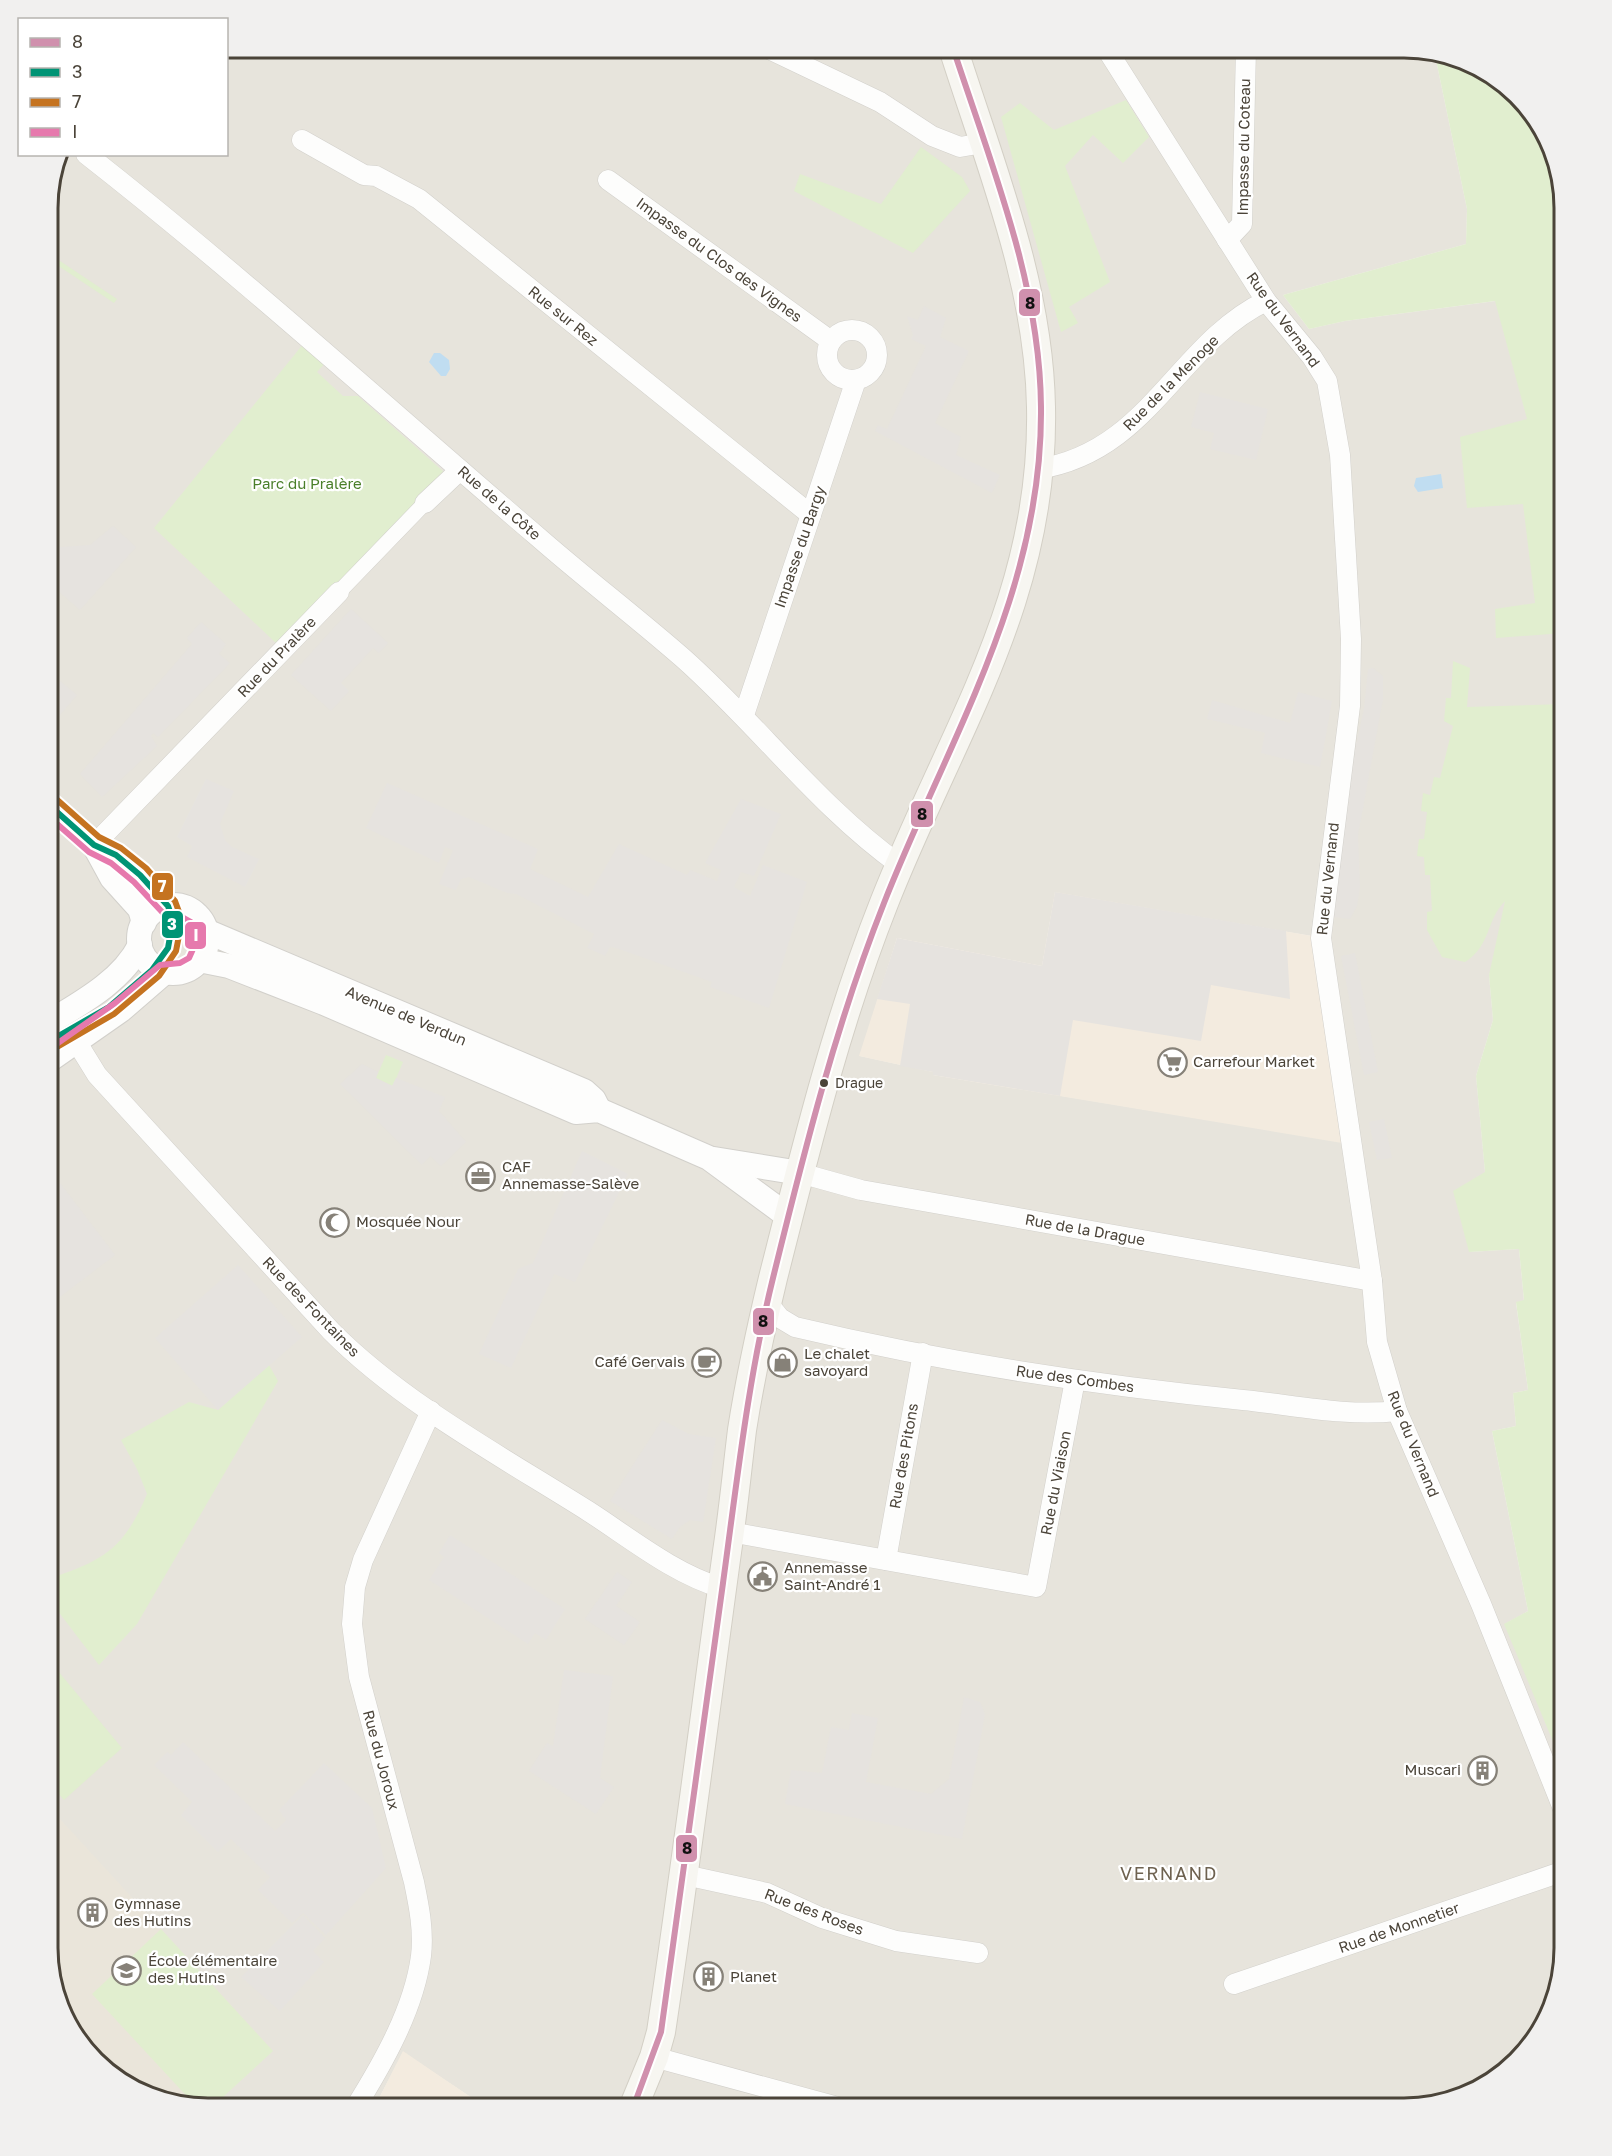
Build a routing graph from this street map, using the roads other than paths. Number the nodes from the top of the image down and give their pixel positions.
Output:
1 (790, 59) edge
2 (956, 59) edge
3 (1113, 59) edge
4 (1246, 59) edge
5 (302, 140) dead end
6 (983, 143) junction
7 (88, 156) edge
8 (608, 180) dead end
9 (1227, 240) junction
10 (1266, 301) junction
11 (831, 341) junction
12 (856, 380) junction
13 (1038, 469) junction
14 (460, 470) junction
15 (425, 503) joint
16 (811, 515) junction
17 (339, 592) joint
18 (744, 715) junction
19 (59, 813) edge
20 (94, 845) junction
21 (900, 865) junction
22 (168, 906) junction
23 (206, 931) junction
24 (142, 934) junction
25 (199, 960) junction
26 (165, 972) junction
27 (59, 1016) edge
28 (76, 1041) junction
29 (59, 1053) edge
30 (599, 1110) junction
31 (709, 1158) junction
32 (800, 1173) junction
33 (789, 1217) junction
34 (1372, 1281) junction
35 (767, 1302) junction
36 (924, 1353) junction
37 (1075, 1380) junction
38 (431, 1411) junction
39 (1397, 1411) junction
40 (730, 1532) junction
41 (886, 1560) junction
42 (723, 1588) junction
43 (1554, 1786) edge
44 (1554, 1874) edge
45 (685, 1875) junction
46 (978, 1953) dead end
47 (1234, 1984) dead end
48 (654, 2057) junction
49 (360, 2098) edge
50 (637, 2098) edge
51 (804, 2098) edge

1 - 6 street
2 - 6 main road
3 - 9 street, Rue du Vernand
4 - 9 street, Impasse du Coteau
5 - 16 street, Rue sur Rez
6 - 13 main road
7 - 14 street, Rue de la Côte
8 - 11 street, Impasse du Clos des Vignes
9 - 10 street, Rue du Vernand
10 - 13 street, Rue de la Menoge
10 - 34 street, Rue du Vernand
11 - 12 street
11 - 12 street
12 - 16 street, Impasse du Bargy
13 - 21 main road
14 - 15 street, Rue du Pralère
14 - 18 street, Rue de la Côte
15 - 17 street, Rue du Pralère
16 - 18 street, Impasse du Bargy
17 - 20 street, Rue du Pralère
18 - 21 street, Rue de la Côte
19 - 20 street
20 - 22 street
20 - 24 street
21 - 32 main road
22 - 23 street
22 - 24 street
23 - 25 street
23 - 30 street, Avenue de Verdun
24 - 26 street
24 - 27 street
25 - 26 street
25 - 30 street, Avenue de Verdun
26 - 28 street
28 - 29 street
28 - 38 street, Rue des Fontaines
30 - 31 street, Avenue de Verdun
31 - 32 street, Avenue de Verdun
31 - 33 street, Avenue de Verdun
32 - 33 main road
32 - 34 street, Rue de la Drague
33 - 35 main road
34 - 39 street, Rue du Vernand
35 - 36 street, Rue des Combes
35 - 40 main road
36 - 37 street, Rue des Combes
36 - 41 street, Rue des Pitons
37 - 39 street, Rue des Combes
37 - 41 street, Rue du Viaison
38 - 42 street, Rue des Fontaines
38 - 49 street, Rue du Joroux
39 - 43 street, Rue du Vernand
40 - 41 street
40 - 42 main road
42 - 45 main road
44 - 47 street, Rue de Monnetier
45 - 46 street, Rue des Roses
45 - 48 main road
48 - 50 main road
48 - 51 street

